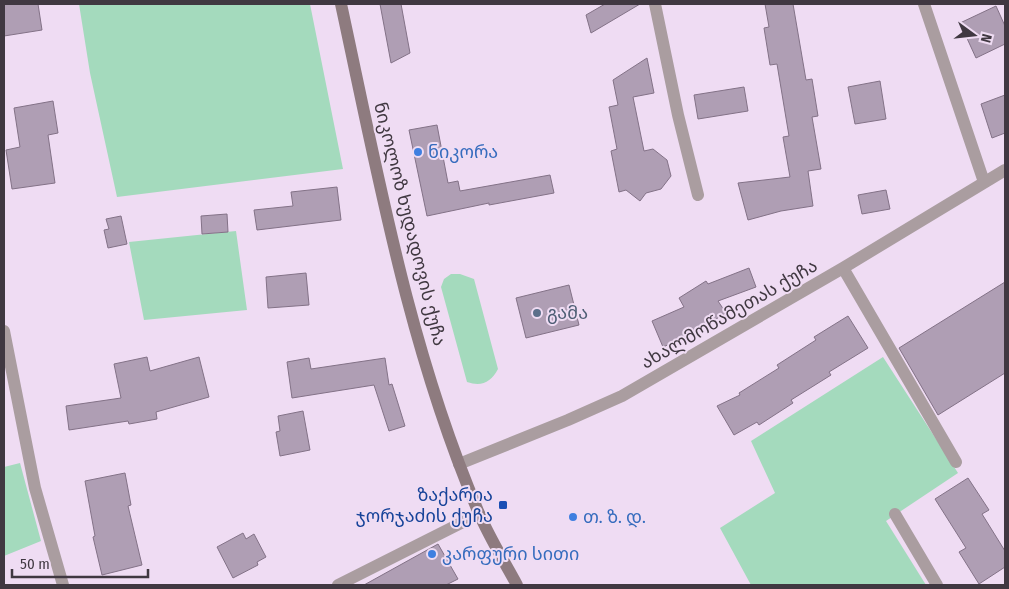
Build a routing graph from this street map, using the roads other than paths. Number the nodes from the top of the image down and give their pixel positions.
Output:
1 (341, 4) edge
2 (655, 4) edge
3 (924, 4) edge
4 (1005, 170) edge
5 (984, 182) junction
6 (698, 195) dead end
7 (842, 268) junction
8 (4, 331) edge
9 (956, 462) dead end
10 (459, 464) junction
11 (479, 514) junction
12 (895, 514) dead end
13 (63, 585) edge
14 (338, 585) edge
15 (516, 585) edge
16 (938, 585) edge

1 - 10 main road, ნიკოლოზ ხუდადოვის ქუჩა
2 - 6 street
3 - 5 street
4 - 5 street, ახალმოწამეთას ქუჩა
5 - 7 street, ახალმოწამეთას ქუჩა
7 - 9 street
7 - 10 street, ახალმოწამეთას ქუჩა
8 - 13 street
10 - 11 main road, ნიკოლოზ ხუდადოვის ქუჩა
11 - 14 street
11 - 15 main road, ნიკოლოზ ხუდადოვის ქუჩა
12 - 16 street

